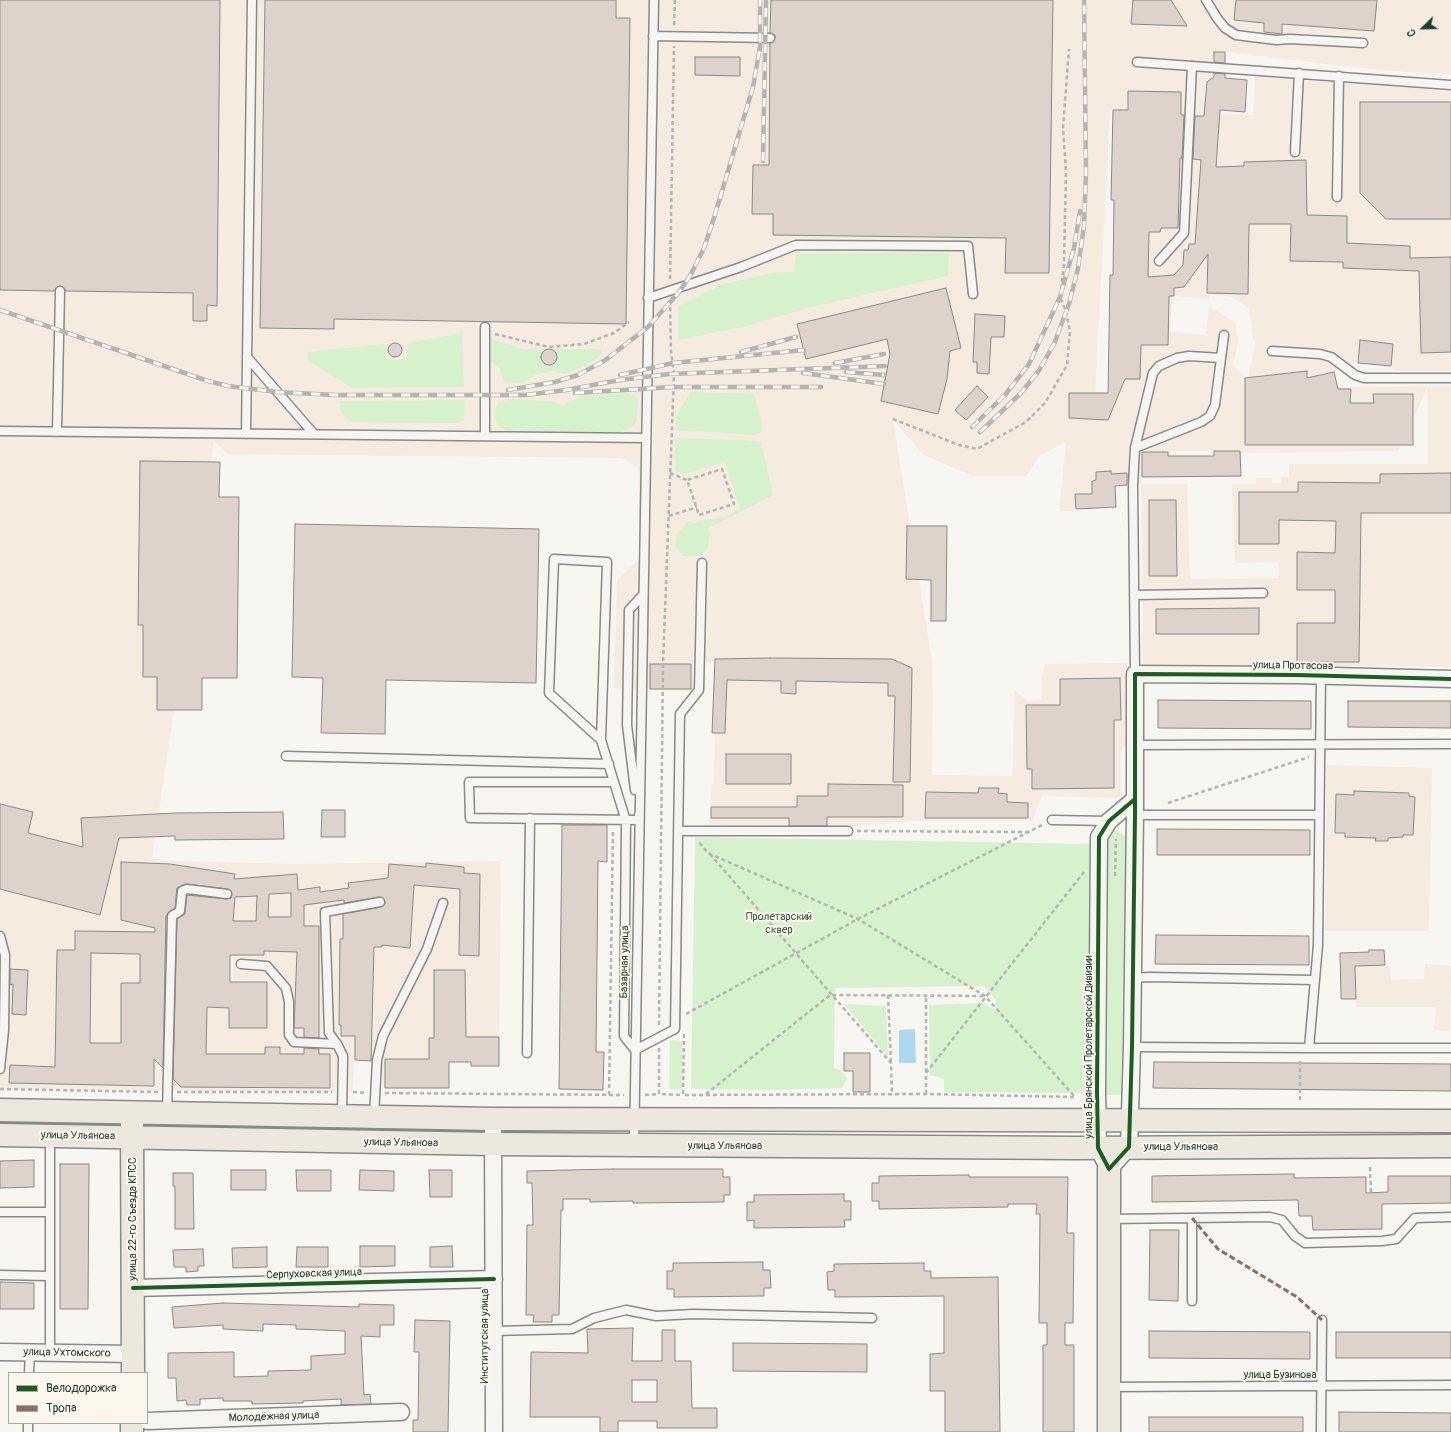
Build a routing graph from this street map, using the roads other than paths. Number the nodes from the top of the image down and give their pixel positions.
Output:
1 (252, 0) edge
2 (654, 0) edge
3 (1206, 0) edge
4 (653, 36) junction
5 (770, 38) dead end
6 (1363, 43) dead end
7 (1137, 62) dead end
8 (1192, 66) junction
9 (1299, 73) junction
10 (1339, 76) junction
11 (1451, 85) edge
12 (1295, 152) dead end
13 (1337, 197) dead end
14 (1159, 261) dead end
15 (60, 291) dead end
16 (973, 294) dead end
17 (648, 298) junction
18 (487, 330) road end
19 (1224, 335) dead end
20 (1272, 351) dead end
21 (247, 357) junction
22 (1221, 358) junction
23 (1451, 378) edge
24 (0, 431) edge
25 (57, 432) junction
26 (246, 434) junction
27 (314, 434) junction
28 (485, 436) junction
29 (646, 438) junction
30 (1135, 448) junction
31 (702, 563) dead end
32 (1263, 593) dead end
33 (643, 595) junction
34 (1134, 595) junction
35 (1135, 674) junction
36 (1322, 675) junction
37 (1451, 679) edge
38 (601, 740) junction
39 (1451, 744) edge
40 (1135, 745) junction
41 (1320, 750) junction
42 (286, 756) dead end
43 (608, 764) junction
44 (614, 782) junction
45 (1135, 799) junction
46 (1134, 815) junction
47 (1319, 815) junction
48 (530, 818) junction
49 (625, 820) junction
50 (639, 820) junction
51 (1052, 820) road end
52 (1109, 821) junction
53 (678, 831) junction
54 (848, 831) road end
55 (226, 894) dead end
56 (380, 902) dead end
57 (443, 903) dead end
58 (0, 936) edge
59 (241, 964) dead end
60 (1132, 978) junction
61 (1315, 980) junction
62 (337, 1044) junction
63 (1132, 1046) junction
64 (1305, 1048) junction
65 (1451, 1048) edge
66 (635, 1050) junction
67 (527, 1053) dead end
68 (0, 1068) edge
69 (0, 1110) edge
70 (132, 1113) junction
71 (167, 1114) junction
72 (342, 1117) junction
73 (374, 1117) junction
74 (634, 1118) junction
75 (493, 1119) junction
76 (1097, 1120) junction
77 (1130, 1120) junction
78 (1451, 1121) edge
79 (0, 1135) edge
80 (50, 1136) junction
81 (132, 1137) junction
82 (493, 1144) junction
83 (634, 1145) junction
84 (1451, 1146) edge
85 (1129, 1147) junction
86 (1098, 1148) junction
87 (1110, 1169) junction
88 (0, 1212) edge
89 (50, 1212) junction
90 (1451, 1217) edge
91 (1192, 1218) junction
92 (1110, 1220) junction
93 (0, 1276) edge
94 (49, 1276) junction
95 (494, 1279) junction
96 (133, 1288) junction
97 (1192, 1301) dead end
98 (872, 1318) dead end
99 (1322, 1320) dead end
100 (494, 1331) junction
101 (0, 1352) edge
102 (30, 1352) junction
103 (50, 1353) junction
104 (133, 1363) edge
105 (29, 1372) edge
106 (1322, 1385) junction
107 (1451, 1385) edge
108 (1110, 1386) junction
109 (401, 1412) dead end
110 (148, 1421) edge
111 (494, 1432) edge
112 (1109, 1432) edge
113 (1321, 1432) edge

1 - 21 lane
2 - 4 lane, Базарная улица
3 - 6 lane
4 - 5 lane
4 - 17 lane, Базарная улица
7 - 8 lane
8 - 9 lane
8 - 14 lane
9 - 10 lane
9 - 12 lane
10 - 11 lane
10 - 13 lane
15 - 25 lane
16 - 17 lane
17 - 29 lane, Базарная улица
18 - 28 lane
19 - 22 lane
20 - 23 lane
21 - 26 lane
21 - 27 lane
22 - 30 lane
22 - 30 lane
24 - 25 lane
25 - 26 lane
26 - 27 lane
27 - 28 lane
28 - 29 lane
29 - 33 lane, Базарная улица
30 - 34 lane
31 - 53 lane
32 - 34 lane
33 - 50 lane, Базарная улица
33 - 50 lane
34 - 35 lane
35 - 36 street, улица Протасова
35 - 40 street
36 - 37 street, улица Протасова
36 - 41 lane
38 - 38 lane
38 - 43 lane
39 - 41 lane
40 - 41 lane
40 - 45 street
41 - 47 lane
42 - 43 lane
43 - 44 lane
44 - 48 lane
44 - 49 lane
45 - 46 street
45 - 52 street, улица Брянской Пролетарской Дивизии
46 - 47 lane
46 - 60 street
47 - 61 lane
48 - 49 lane
48 - 67 lane
49 - 50 lane
49 - 66 lane
50 - 66 lane, Базарная улица
51 - 52 lane
52 - 76 street, улица Брянской Пролетарской Дивизии
53 - 54 lane
53 - 66 lane
55 - 71 lane
56 - 62 lane
57 - 73 lane
58 - 68 lane
59 - 62 lane
60 - 61 lane
60 - 63 street
61 - 64 lane
62 - 72 lane
63 - 64 lane
63 - 77 street
64 - 65 lane
66 - 74 lane, Базарная улица
69 - 70 main road
70 - 71 main road
70 - 81 main road, улица 22-го Съезда КПСС
71 - 72 main road
72 - 73 main road
73 - 75 main road
74 - 75 main road
74 - 76 main road
74 - 83 lane, Базарная улица
75 - 82 street, Институтская улица
76 - 77 main road
76 - 86 street, улица Брянской Пролетарской Дивизии
77 - 78 main road
77 - 85 street
79 - 80 main road, улица Ульянова
80 - 81 main road, улица Ульянова
80 - 89 lane
81 - 82 main road, улица Ульянова
81 - 96 main road, улица 22-го Съезда КПСС
82 - 83 main road, улица Ульянова
82 - 95 street, Институтская улица
83 - 86 main road, улица Ульянова
84 - 85 main road, улица Ульянова
85 - 86 main road, улица Ульянова
85 - 87 street
86 - 87 street, улица Брянской Пролетарской Дивизии
87 - 92 main road, улица Брянской Пролетарской Дивизии
88 - 89 lane
89 - 94 lane
90 - 91 lane
91 - 92 lane
91 - 97 lane
92 - 108 main road, улица Брянской Пролетарской Дивизии
93 - 94 lane
94 - 103 lane
95 - 96 street, Серпуховская улица
95 - 100 street, Институтская улица
96 - 104 main road, улица 22-го Съезда КПСС
98 - 100 lane
99 - 106 lane
100 - 111 street, Институтская улица
101 - 102 street, улица Ухтомского
102 - 103 street, улица Ухтомского
102 - 105 lane
103 - 104 street, улица Ухтомского
106 - 107 lane, улица Бузинова
106 - 108 lane, улица Бузинова
106 - 113 lane
108 - 112 main road, улица Брянской Пролетарской Дивизии
109 - 110 street, Молодёжная улица

